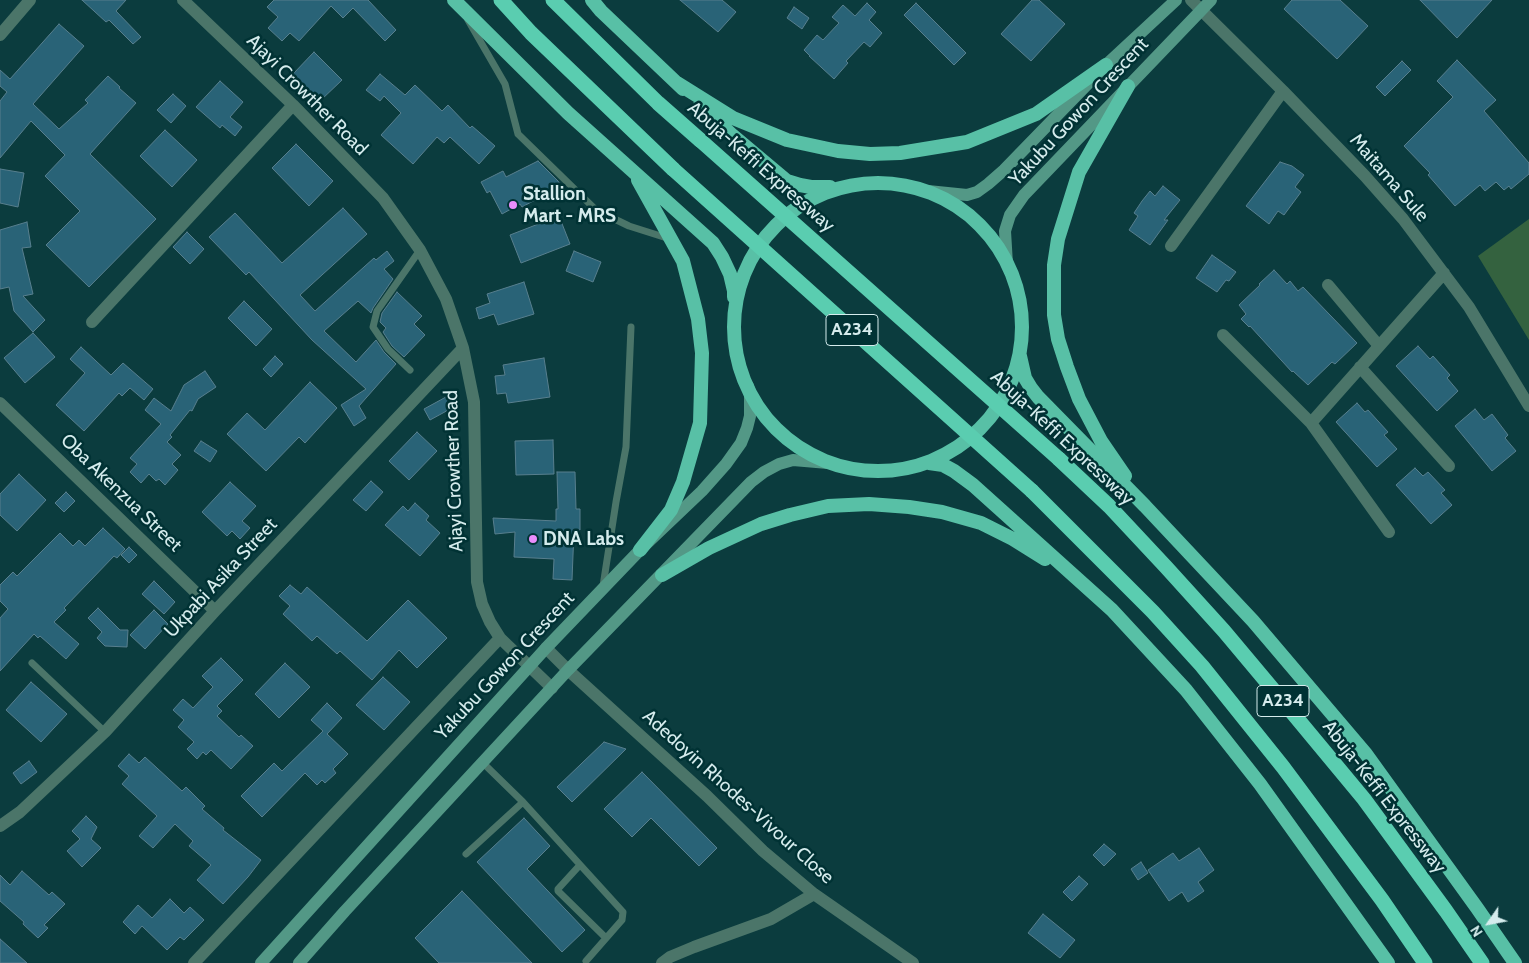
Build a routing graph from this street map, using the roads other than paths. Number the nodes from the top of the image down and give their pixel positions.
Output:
1 (30, 0) edge
2 (183, 0) edge
3 (501, 0) edge
4 (553, 0) edge
5 (592, 0) edge
6 (1191, 0) edge
7 (1211, 0) edge
8 (1170, 2) edge
9 (456, 3) edge
10 (1201, 10) junction
11 (0, 35) edge
12 (1106, 65) junction
13 (677, 83) junction
14 (1128, 86) junction
15 (1282, 91) junction
16 (293, 105) junction
17 (633, 170) junction
18 (840, 187) junction
19 (928, 191) junction
20 (671, 240) junction
21 (1171, 246) dead end
22 (420, 250) junction
23 (1007, 264) junction
24 (1444, 274) junction
25 (1328, 285) dead end
26 (733, 311) junction
27 (92, 322) dead end
28 (631, 327) dead end
29 (1223, 336) dead end
30 (1379, 346) junction
31 (462, 348) junction
32 (1019, 353) junction
33 (1360, 368) junction
34 (410, 370) dead end
35 (748, 386) junction
36 (0, 403) edge
37 (1529, 406) edge
38 (1311, 423) junction
39 (828, 463) junction
40 (929, 463) junction
41 (1449, 466) dead end
42 (1145, 506) junction
43 (1389, 532) dead end
44 (640, 550) junction
45 (662, 575) junction
46 (602, 589) junction
47 (1112, 610) junction
48 (215, 611) junction
49 (500, 638) junction
50 (546, 648) junction
51 (32, 663) dead end
52 (529, 666) junction
53 (568, 670) junction
54 (552, 688) junction
55 (105, 732) junction
56 (482, 762) junction
57 (523, 802) junction
58 (0, 826) edge
59 (466, 854) dead end
60 (579, 866) junction
61 (814, 894) junction
62 (606, 938) junction
63 (586, 961) dead end
64 (194, 963) edge
65 (261, 963) edge
66 (299, 963) edge
67 (662, 963) edge
68 (912, 963) edge
69 (1388, 963) edge
70 (1425, 963) edge
71 (1482, 963) edge
72 (1515, 963) edge

1 - 11 street
2 - 16 street, Ajayi Crowther Road
3 - 70 highway, A234, bridge
4 - 71 highway, Abuja-Keffi Expressway / A234, bridge
5 - 13 highway, Abuja-Keffi Expressway
6 - 10 street, Maitama Sule
7 - 10 main road, Yakubu Gowon Crescent
8 - 12 main road, Yakubu Gowon Crescent
9 - 17 highway
9 - 20 lane
10 - 14 main road, Yakubu Gowon Crescent
10 - 15 street, Maitama Sule
12 - 13 highway
12 - 19 main road, Yakubu Gowon Crescent
13 - 18 highway, Abuja-Keffi Expressway
14 - 23 main road, Yakubu Gowon Crescent
14 - 42 highway
15 - 21 street
15 - 24 street, Maitama Sule
16 - 22 street, Ajayi Crowther Road
16 - 27 street
17 - 20 highway
17 - 26 highway
18 - 19 highway
18 - 26 highway
19 - 23 highway
20 - 44 highway
22 - 31 street, Ajayi Crowther Road
22 - 34 lane
23 - 32 highway
24 - 30 street
24 - 37 street, Maitama Sule
25 - 30 street
26 - 35 highway
28 - 46 lane
29 - 38 street
30 - 33 street
31 - 48 street, Ukpabi Asika Street
31 - 49 street, Ajayi Crowther Road
32 - 40 highway
32 - 42 highway, Abuja-Keffi Expressway
33 - 38 street
33 - 41 street
35 - 39 highway
35 - 44 main road, Yakubu Gowon Crescent
36 - 48 street, Oba Akenzua Street
38 - 43 street
39 - 40 highway
39 - 45 main road
40 - 47 highway
42 - 72 highway, Abuja-Keffi Expressway
44 - 46 main road, Yakubu Gowon Crescent
45 - 47 highway
45 - 53 main road
46 - 50 main road, Yakubu Gowon Crescent
47 - 69 highway
48 - 55 street, Ukpabi Asika Street
49 - 52 street, Ajayi Crowther Road
49 - 64 street
50 - 52 main road, Yakubu Gowon Crescent
50 - 53 street, Adedoyin Rhodes-Vivour Close
51 - 55 lane
52 - 54 street, Ajayi Crowther Road
52 - 65 main road, Yakubu Gowon Crescent
53 - 54 main road
53 - 61 street, Adedoyin Rhodes-Vivour Close
54 - 56 main road
55 - 58 street, Ukpabi Asika Street
56 - 57 lane
56 - 66 main road
57 - 59 lane
57 - 60 lane
60 - 62 lane
60 - 62 lane
61 - 67 street
61 - 68 street, Adedoyin Rhodes-Vivour Close
62 - 63 lane

